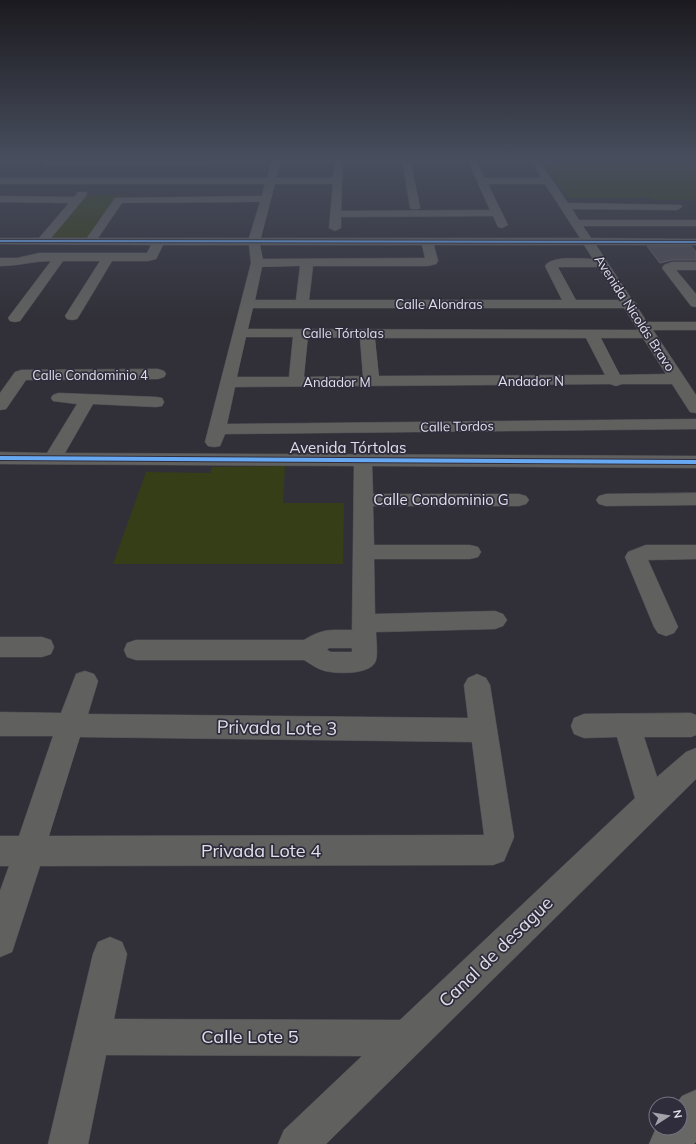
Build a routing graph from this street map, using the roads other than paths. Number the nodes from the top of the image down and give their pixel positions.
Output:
1 (259, 212) edge
2 (336, 212) edge
3 (496, 212) edge
4 (570, 212) edge
5 (50, 214) dead end
6 (65, 214) joint
7 (110, 214) joint
8 (125, 214) dead end
9 (576, 223) junction
10 (696, 223) edge
11 (22, 230) dead end
12 (52, 230) junction
13 (98, 230) junction
14 (114, 230) dead end
15 (254, 233) junction
16 (0, 241) edge
17 (42, 241) junction
18 (90, 241) junction
19 (335, 241) junction
20 (427, 241) junction
21 (508, 241) junction
22 (588, 241) junction
23 (159, 242) junction
24 (696, 242) edge
25 (60, 257) junction
26 (108, 257) junction
27 (257, 263) junction
28 (306, 263) junction
29 (603, 263) junction
30 (2, 265) edge
31 (696, 266) edge
32 (693, 297) edge
33 (248, 304) junction
34 (302, 304) junction
35 (439, 304) junction
36 (571, 304) junction
37 (630, 304) junction
38 (72, 316) dead end
39 (15, 318) dead end
40 (696, 326) edge
41 (646, 330) junction
42 (241, 333) junction
43 (301, 333) junction
44 (367, 333) junction
45 (444, 333) junction
46 (591, 334) junction
47 (158, 374) dead end
48 (678, 379) junction
49 (446, 381) joint
50 (616, 381) junction
51 (229, 382) junction
52 (296, 382) junction
53 (371, 382) junction
54 (59, 398) dead end
55 (87, 400) junction
56 (156, 402) dead end
57 (0, 405) edge
58 (696, 408) edge
59 (696, 424) edge
60 (218, 429) junction
61 (0, 458) edge
62 (54, 458) junction
63 (210, 460) junction
64 (363, 461) junction
65 (696, 462) edge
66 (696, 499) edge
67 (362, 500) junction
68 (519, 500) dead end
69 (606, 500) dead end
70 (363, 552) junction
71 (470, 552) dead end
72 (696, 552) edge
73 (495, 620) dead end
74 (666, 628) dead end
75 (364, 631) junction
76 (0, 647) edge
77 (42, 647) dead end
78 (136, 650) dead end
79 (85, 681) dead end
80 (477, 685) dead end
81 (0, 724) edge
82 (691, 725) dead end
83 (70, 726) junction
84 (584, 726) dead end
85 (627, 726) junction
86 (484, 730) junction
87 (696, 761) edge
88 (651, 802) junction
89 (14, 852) edge
90 (0, 940) edge
91 (110, 954) dead end
92 (92, 1037) junction
93 (408, 1038) junction
94 (696, 1110) edge
95 (68, 1144) edge
96 (298, 1144) edge
97 (669, 1144) edge

1 - 15 street
2 - 19 street
3 - 21 street
4 - 9 street, Avenida Nicolás Bravo
5 - 6 street
6 - 12 street
7 - 8 street
7 - 13 street
9 - 10 street
9 - 22 street, Avenida Nicolás Bravo
11 - 12 street
12 - 17 street
13 - 14 street
13 - 18 street
15 - 19 street
15 - 23 street
15 - 27 street
16 - 17 street
17 - 18 street
18 - 23 street
19 - 20 street
20 - 21 street
20 - 28 street
21 - 22 street
22 - 24 street
22 - 29 street, Avenida Nicolás Bravo
23 - 26 street
25 - 26 street
25 - 30 street
25 - 39 street
26 - 38 street
27 - 28 street
27 - 33 street
28 - 34 street
29 - 36 street
29 - 37 street, Avenida Nicolás Bravo
31 - 32 street
33 - 34 street, Calle Alondras
33 - 42 street
34 - 35 street, Calle Alondras
35 - 36 street, Calle Alondras
35 - 45 street
36 - 37 street, Calle Alondras
37 - 41 street, Avenida Nicolás Bravo
40 - 41 street, Calle Alondras
41 - 46 street, Calle Alondras
41 - 48 street, Avenida Nicolás Bravo
42 - 43 street, Calle Tórtolas
42 - 51 street
43 - 44 street, Calle Tórtolas
43 - 52 street
44 - 45 street, Calle Tórtolas
44 - 53 street
45 - 46 street, Calle Alondras
46 - 50 street
47 - 57 street, Calle Condominio 4
48 - 50 street
48 - 58 street, Avenida Nicolás Bravo
49 - 50 street, Andador N
49 - 53 street, Andador M
51 - 52 street, Andador M
51 - 60 street
52 - 53 street, Andador M
54 - 55 street
55 - 56 street
55 - 62 street
59 - 60 street, Calle Tordos
60 - 63 street
61 - 62 street, Avenida Tórtolas
62 - 63 street, Avenida Tórtolas
63 - 64 street, Avenida Tórtolas
64 - 65 street, Avenida Tórtolas
64 - 67 street
66 - 69 street
67 - 68 street, Calle Condominio G
67 - 70 street
70 - 71 street
70 - 75 street
72 - 74 street
73 - 75 street
75 - 78 street
76 - 77 street
79 - 83 street
80 - 86 street
81 - 83 street, Privada Lote 3
82 - 85 street
83 - 86 street, Privada Lote 3
83 - 89 street
84 - 85 street
85 - 88 street
86 - 89 street, Privada Lote 4
87 - 88 street, Canal de desague
88 - 93 street, Canal de desague
89 - 90 street
91 - 92 street
92 - 93 street, Calle Lote 5
92 - 95 street
93 - 96 street, Canal de desague
94 - 97 highway

